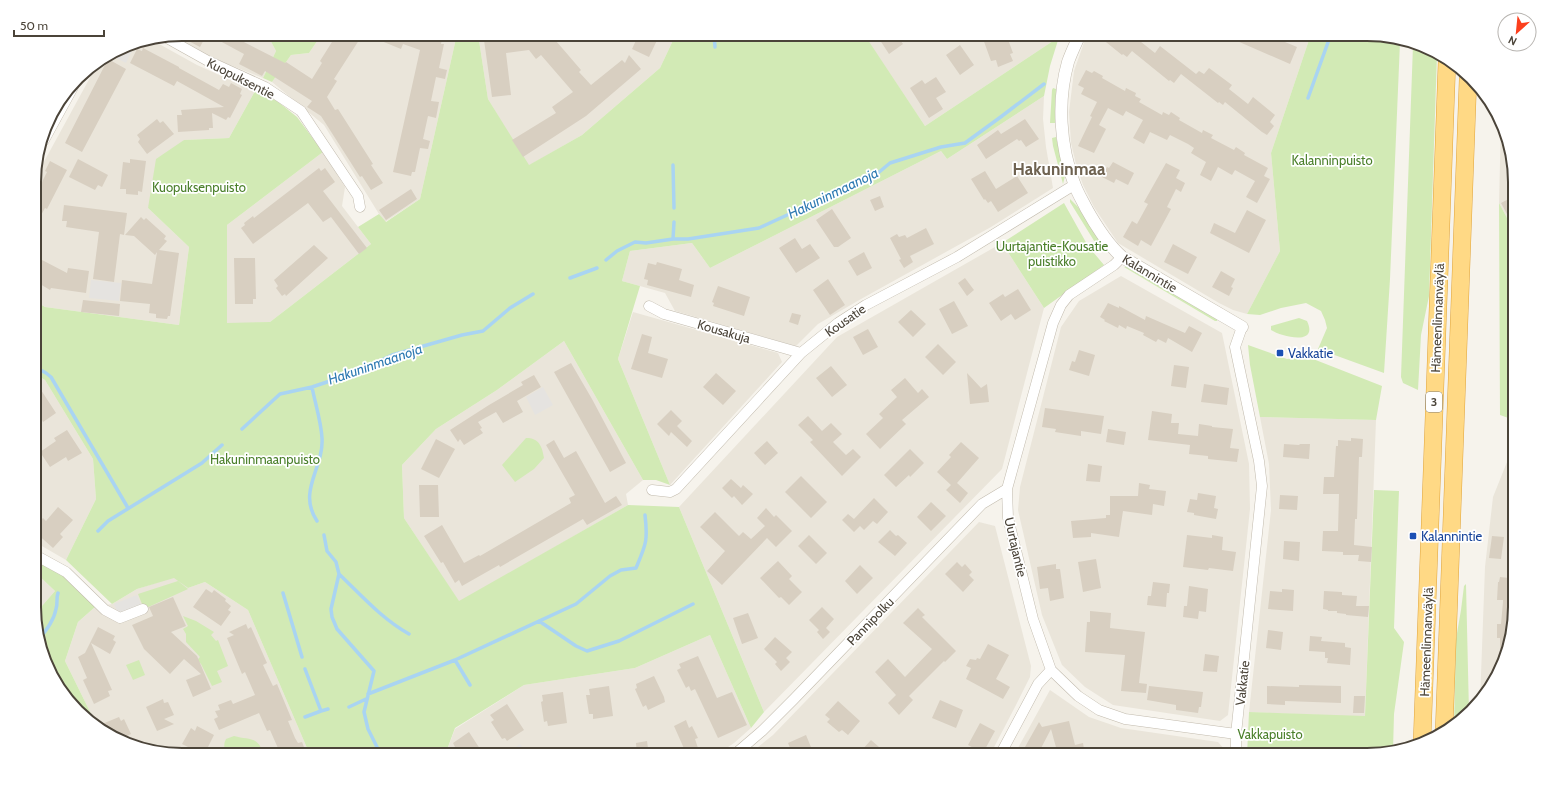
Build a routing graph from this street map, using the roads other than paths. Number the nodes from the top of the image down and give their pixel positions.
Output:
1 (172, 41) edge
2 (1077, 41) edge
3 (1447, 66) edge
4 (1468, 83) edge
5 (1074, 185) junction
6 (360, 207) dead end
7 (1122, 257) junction
8 (649, 306) dead end
9 (1242, 327) joint
10 (801, 353) junction
11 (1008, 489) junction
12 (652, 490) dead end
13 (41, 558) edge
14 (142, 608) dead end
15 (1051, 670) junction
16 (1444, 724) edge
17 (1236, 734) junction
18 (1422, 736) edge
19 (742, 748) edge
20 (1004, 748) edge
21 (1236, 748) edge

1 - 6 street, Kuopuksentie
2 - 5 street, Kalannintie
3 - 18 highway, Hämeenlinnanväylä / 3
4 - 16 highway, Hämeenlinnanväylä / 3
5 - 7 street, Kalannintie
5 - 10 street, Kousatie
7 - 9 street, Kalannintie
7 - 11 street, Uurtajantie
8 - 10 street, Kousakuja
9 - 17 street, Vakkatie
10 - 12 street, Kousatie
11 - 15 street, Uurtajantie
11 - 19 street, Pannipolku
13 - 14 street
15 - 17 street, Uurtajantie
15 - 20 street
17 - 21 street, Vakkatie

